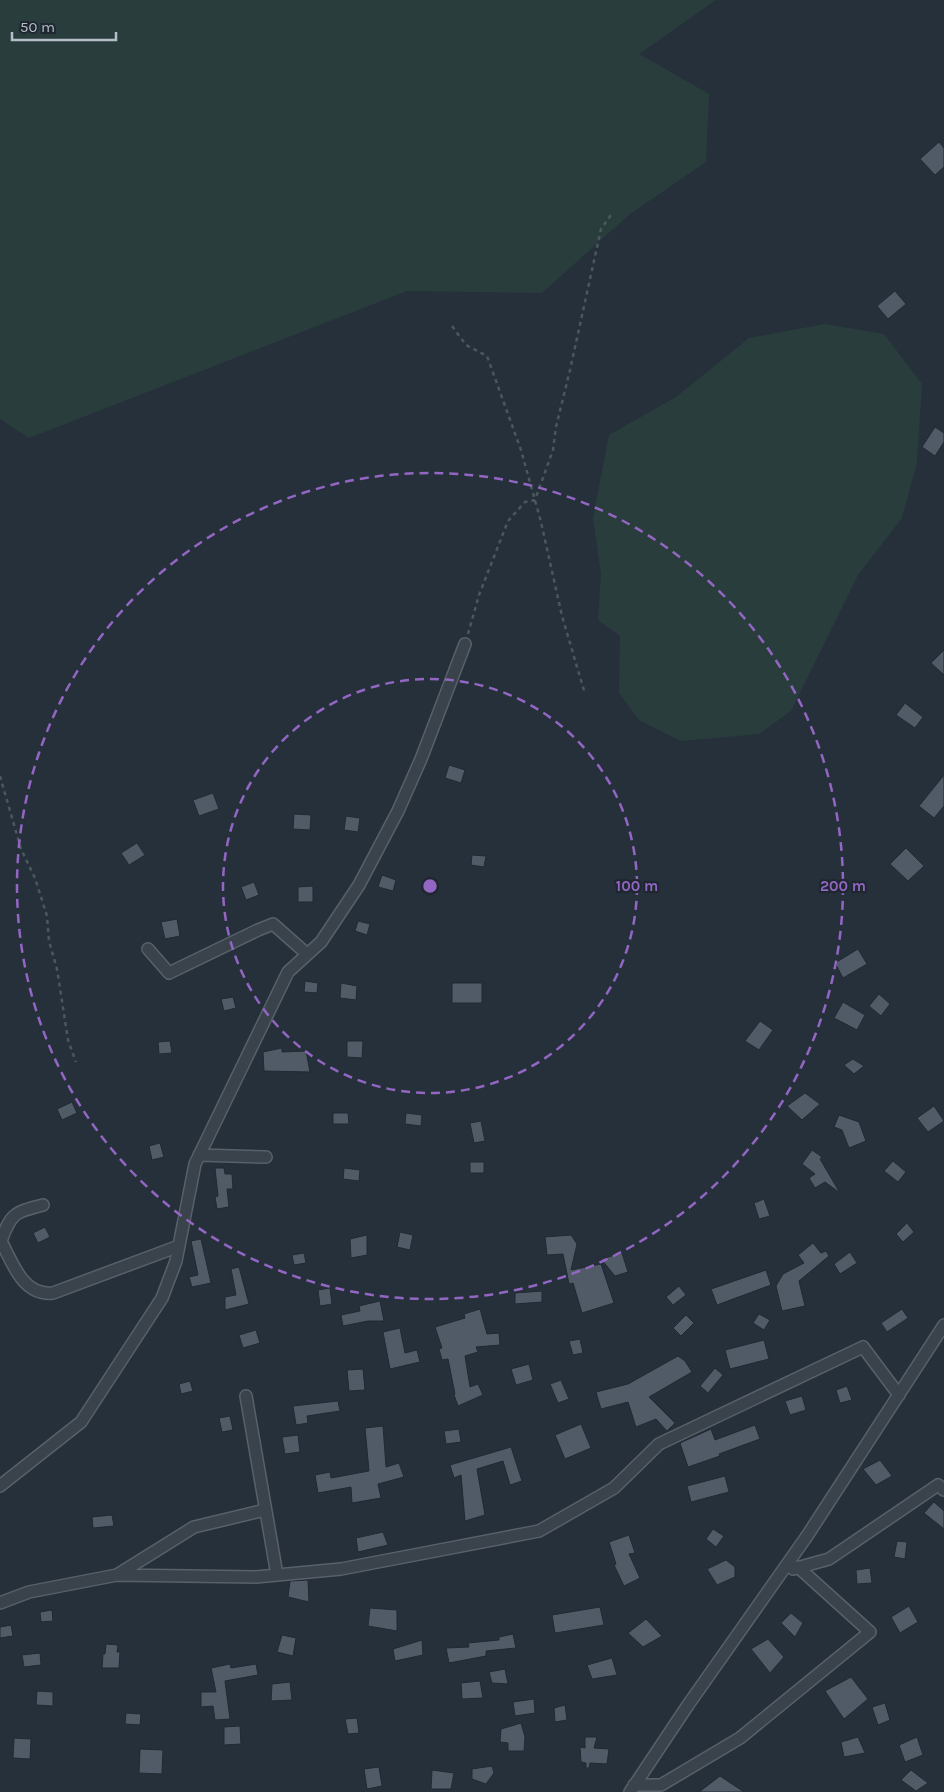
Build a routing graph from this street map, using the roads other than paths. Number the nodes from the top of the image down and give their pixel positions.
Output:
1 (465, 644) road end
2 (148, 949) dead end
3 (307, 954) junction
4 (199, 1155) junction
5 (266, 1157) dead end
6 (44, 1205) dead end
7 (179, 1246) junction
8 (944, 1325) edge
9 (899, 1395) junction
10 (246, 1396) dead end
11 (942, 1484) edge
12 (0, 1486) edge
13 (265, 1510) junction
14 (798, 1567) junction
15 (782, 1572) junction
16 (117, 1575) junction
17 (277, 1575) junction
18 (0, 1602) edge
19 (632, 1789) edge

1 - 3 street
2 - 3 street
3 - 4 street
4 - 5 street
4 - 7 street
6 - 7 street
7 - 12 street
8 - 9 street
9 - 15 street
9 - 17 street
10 - 13 street
11 - 14 street
13 - 16 street
13 - 17 street
14 - 15 street
14 - 19 street
15 - 19 street
16 - 17 street
16 - 18 street

